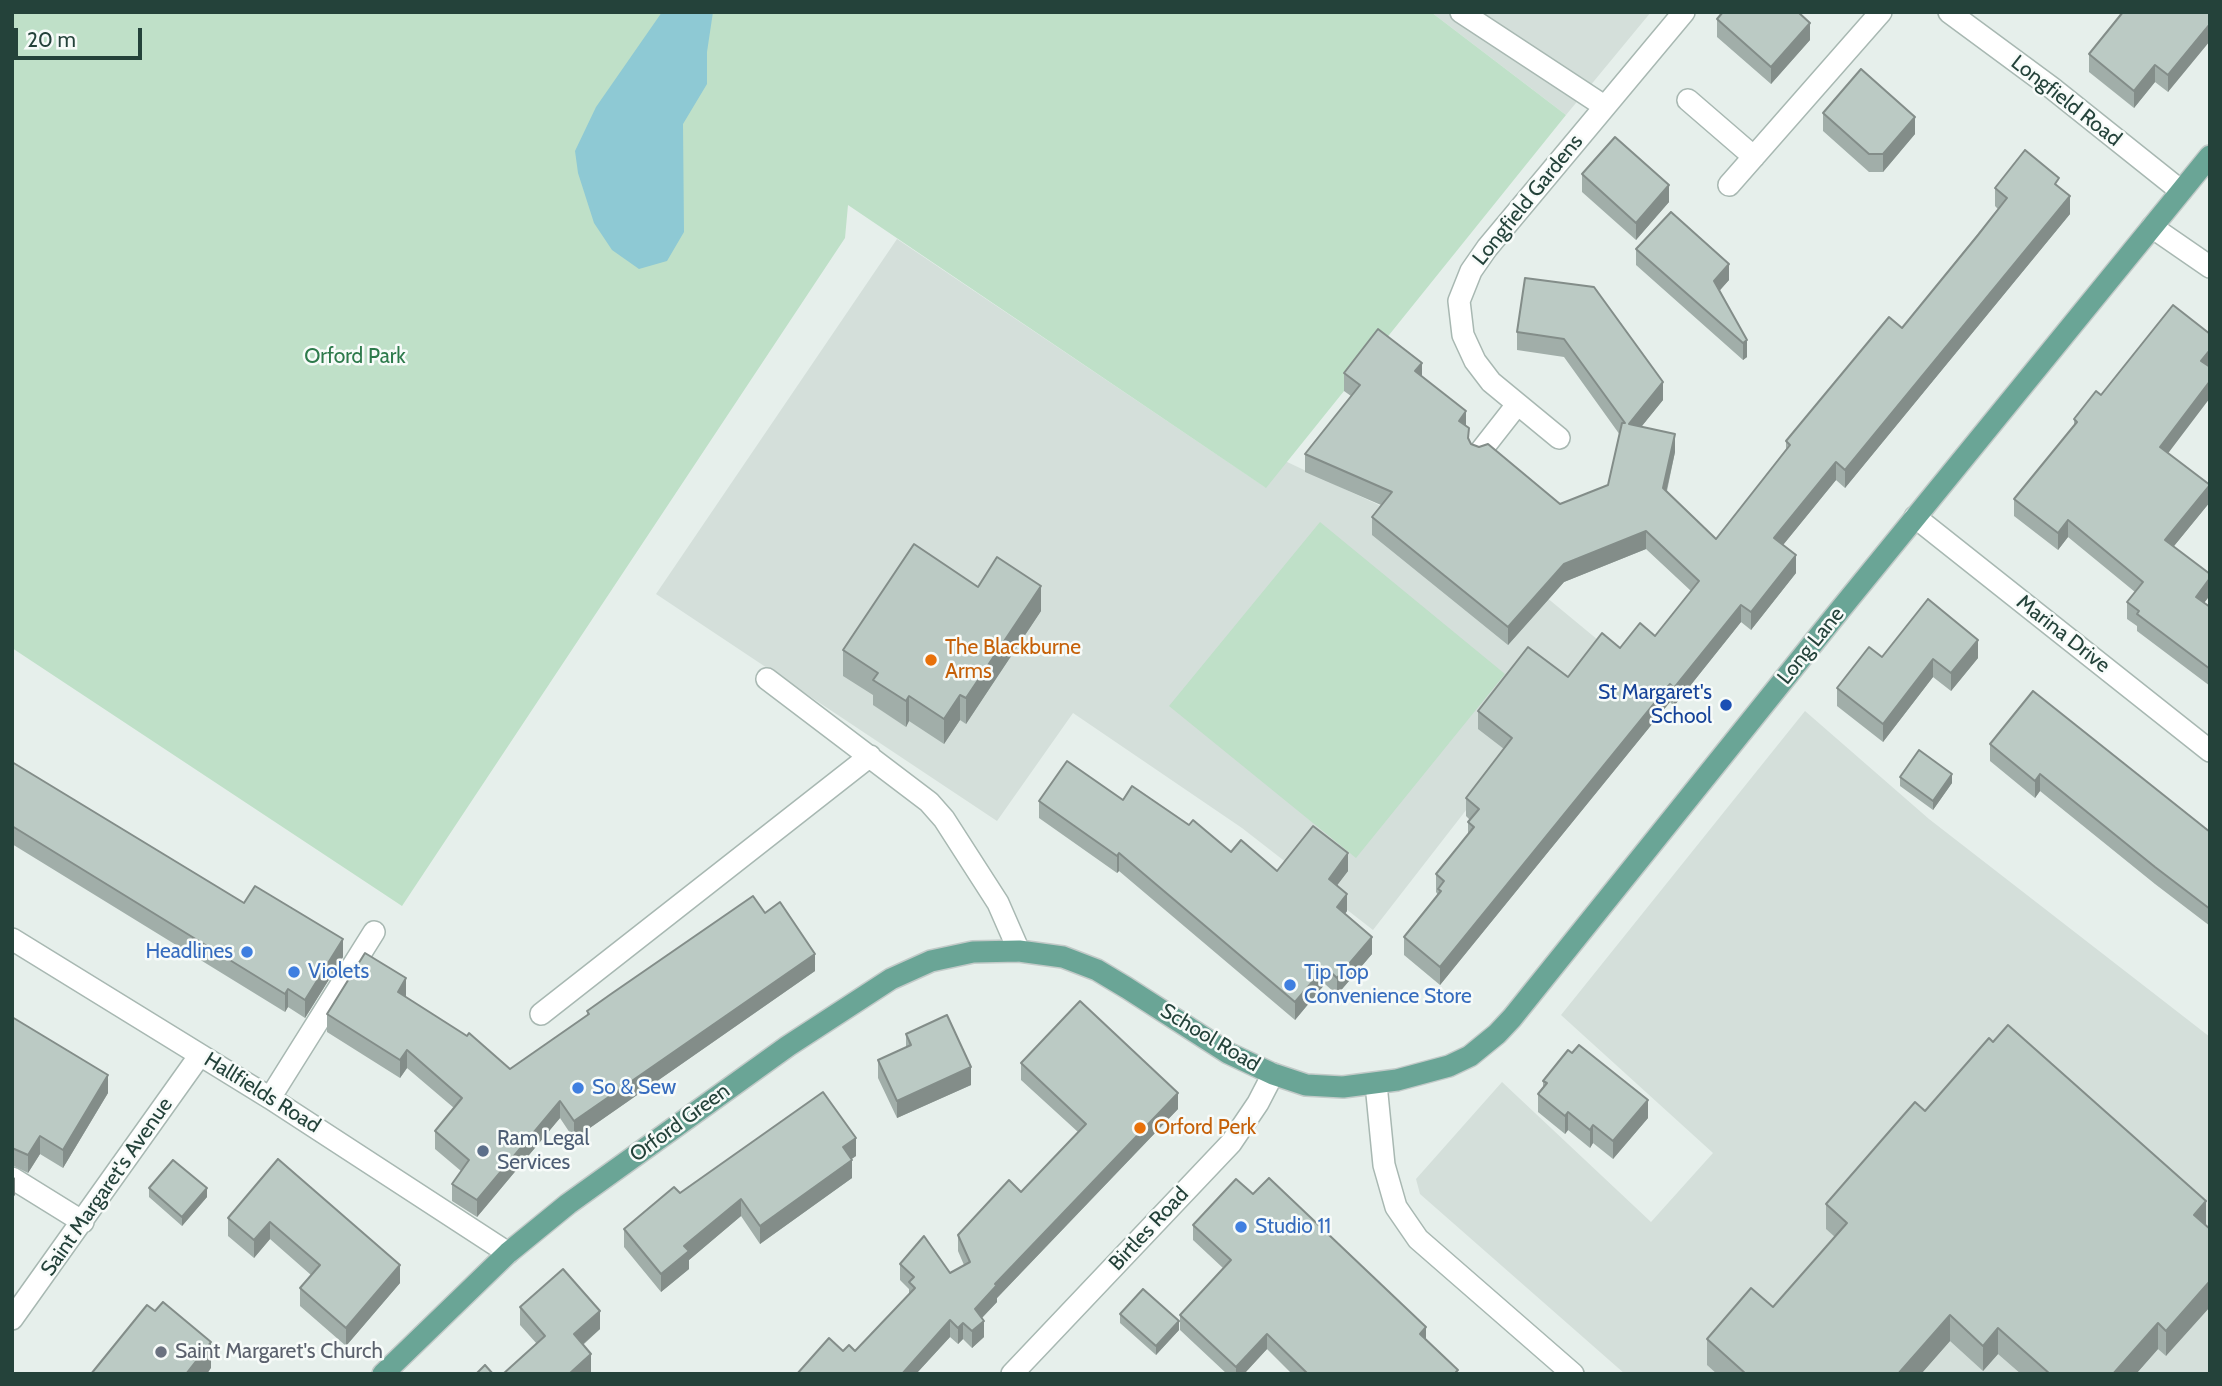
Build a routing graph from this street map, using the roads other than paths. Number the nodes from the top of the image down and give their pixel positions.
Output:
1 (1461, 12) edge
2 (1684, 12) edge
3 (1881, 12) edge
4 (1949, 12) edge
5 (1688, 100) dead end
6 (1605, 106) junction
7 (2210, 156) edge
8 (1754, 157) junction
9 (1729, 185) dead end
10 (2181, 191) junction
11 (2152, 227) junction
12 (2210, 267) edge
13 (1516, 405) junction
14 (1559, 438) dead end
15 (1480, 452) edge
16 (1915, 517) junction
17 (767, 679) dead end
18 (2210, 751) edge
19 (870, 756) junction
20 (374, 932) dead end
21 (12, 939) edge
22 (1019, 951) junction
23 (541, 1014) dead end
24 (200, 1055) junction
25 (1273, 1074) junction
26 (1376, 1084) junction
27 (270, 1098) junction
28 (12, 1178) edge
29 (83, 1222) junction
30 (508, 1253) junction
31 (12, 1319) edge
32 (383, 1374) edge
33 (1012, 1374) edge
34 (1573, 1374) edge

1 - 6 street
2 - 6 street
3 - 8 street
4 - 10 street, Longfield Road
5 - 8 street
6 - 13 street, Longfield Gardens
7 - 10 main road, Long Lane
8 - 9 street
10 - 11 main road, Long Lane
11 - 12 street
11 - 16 main road, Long Lane
13 - 14 street, Longfield Gardens
13 - 15 street
16 - 18 street, Marina Drive
16 - 26 main road, Long Lane
17 - 19 street
19 - 22 street
19 - 23 street
20 - 27 street
21 - 24 street, Hallfields Road
22 - 25 main road, School Road
22 - 30 main road, Orford Green
24 - 27 street, Hallfields Road
24 - 29 street, Saint Margaret's Avenue
25 - 26 main road, School Road
25 - 33 street, Birtles Road
26 - 34 street
27 - 30 street, Hallfields Road
28 - 29 street
29 - 31 street, Saint Margaret's Avenue
30 - 32 main road, Orford Green

